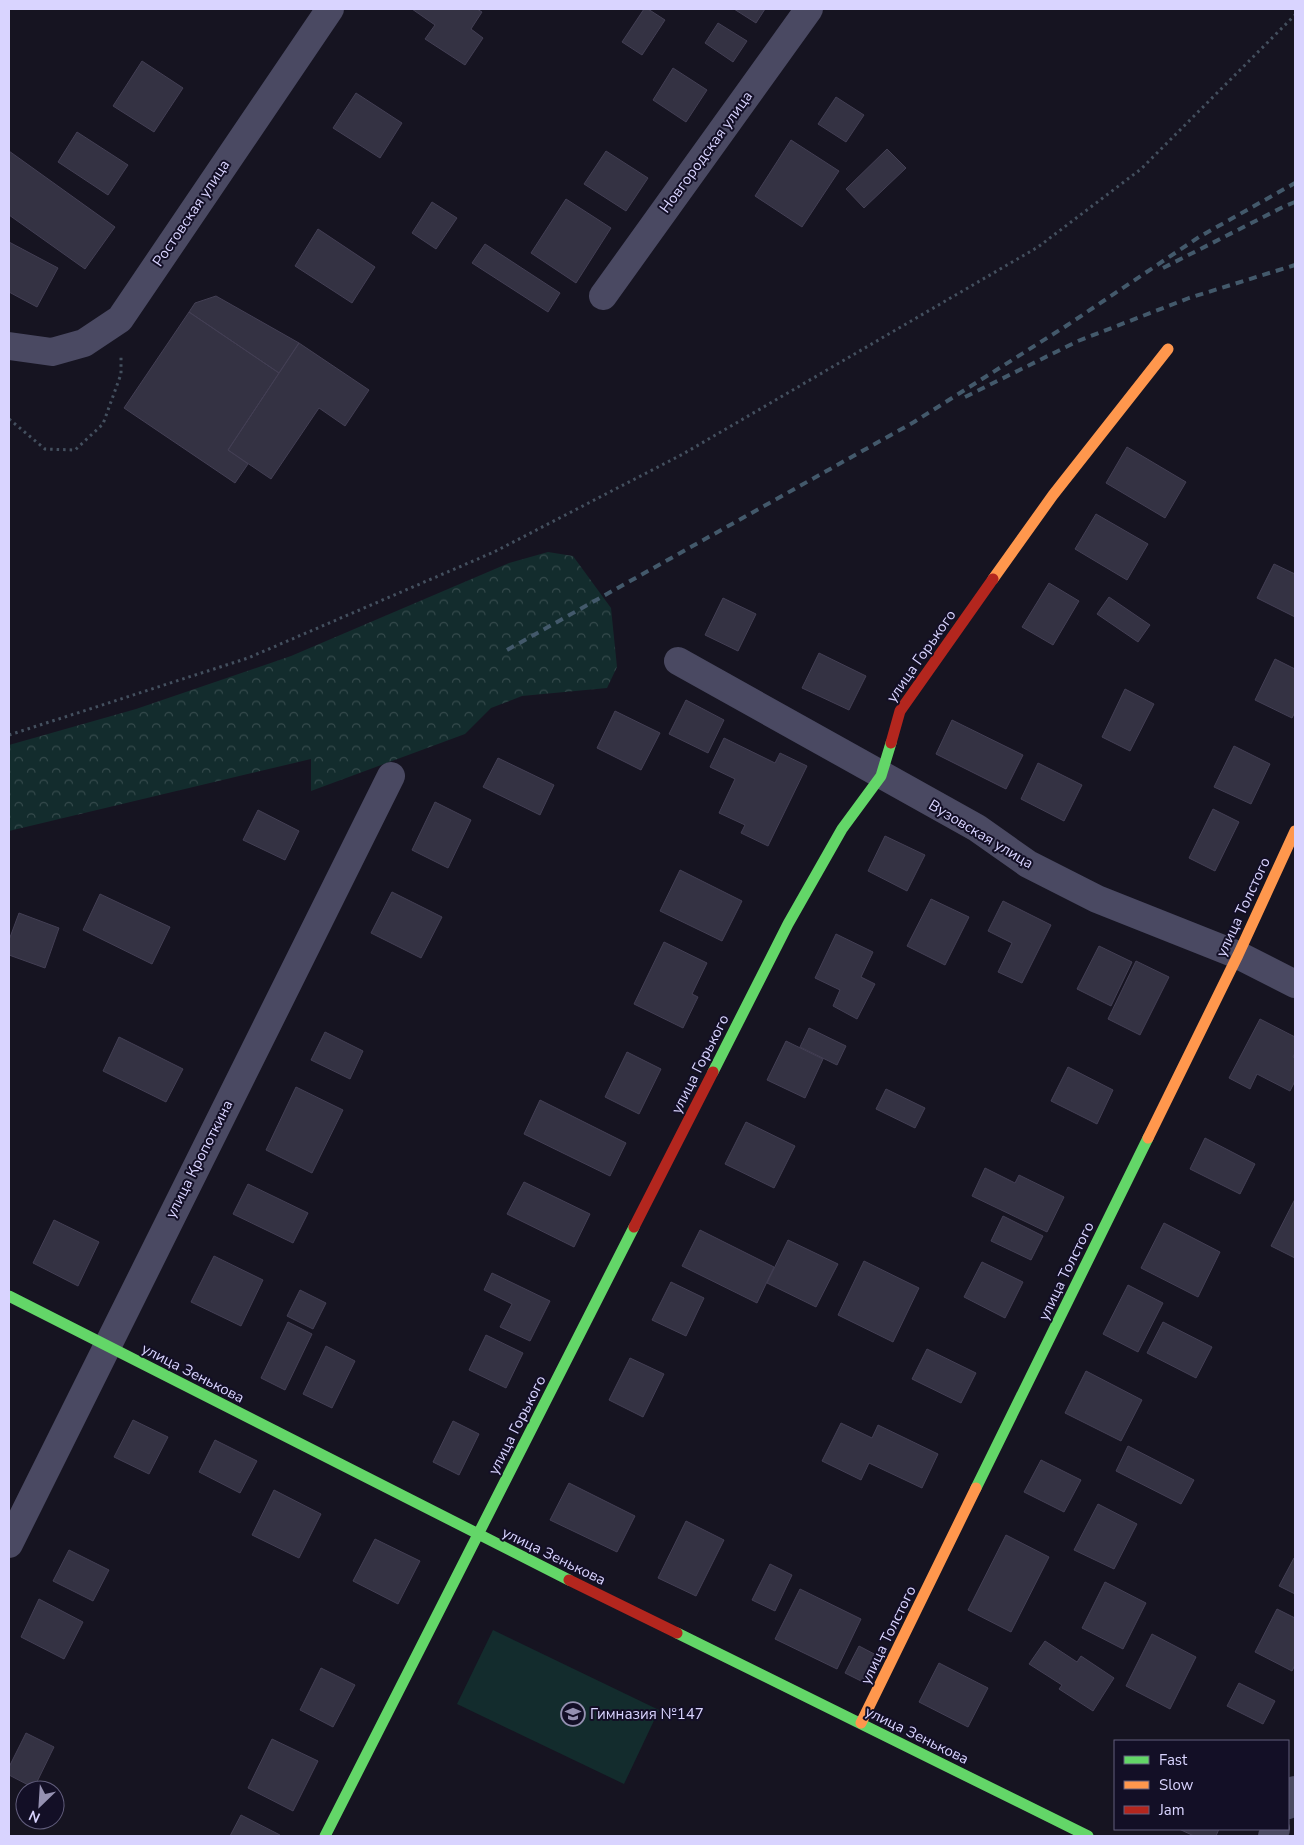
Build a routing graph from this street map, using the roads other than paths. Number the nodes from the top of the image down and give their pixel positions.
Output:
1 (330, 9) edge
2 (809, 9) edge
3 (603, 296) dead end
4 (9, 346) edge
5 (1168, 349) dead end
6 (678, 661) dead end
7 (391, 776) dead end
8 (881, 776) junction
9 (1295, 831) edge
10 (1238, 955) junction
11 (1295, 984) edge
12 (9, 1296) edge
13 (106, 1346) junction
14 (478, 1535) junction
15 (9, 1544) edge
16 (861, 1723) junction
17 (1295, 1790) edge
18 (1289, 1803) edge
19 (326, 1836) edge
20 (1088, 1836) edge

1 - 4 street, Ростовская улица
2 - 3 street, Новгородская улица
5 - 8 street, улица Горького
6 - 8 street, Вузовская улица
7 - 13 street, улица Кропоткина
8 - 10 street, Вузовская улица
8 - 14 street, улица Горького
9 - 10 street, улица Толстого
10 - 11 street, Вузовская улица
10 - 16 street, улица Толстого
12 - 13 street, улица Зенькова
13 - 14 street, улица Зенькова
13 - 15 street, улица Кропоткина
14 - 16 street, улица Зенькова
14 - 19 street, улица Горького
16 - 20 street, улица Зенькова
17 - 18 street

